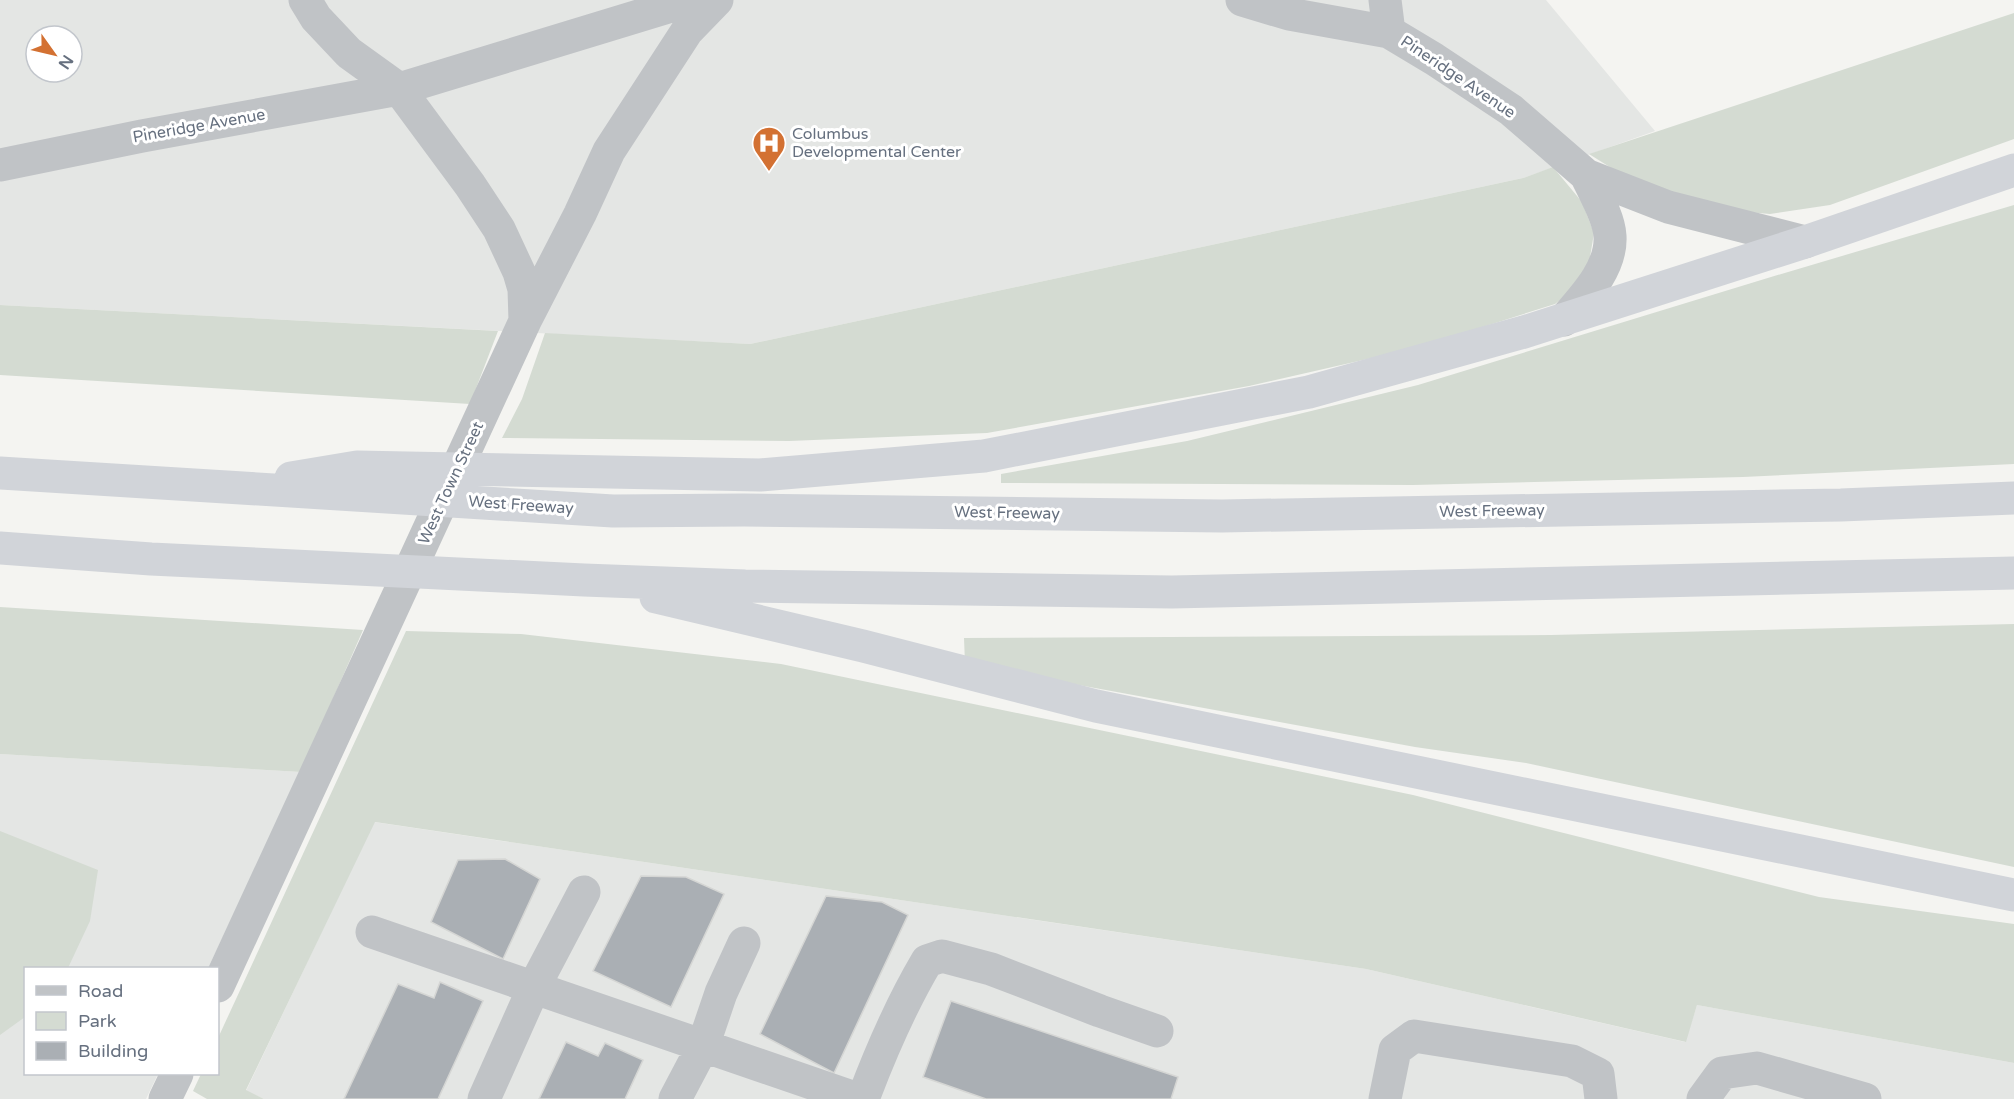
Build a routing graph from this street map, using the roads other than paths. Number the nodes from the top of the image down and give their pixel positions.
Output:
1 (305, 0) edge
2 (691, 0) edge
3 (717, 0) edge
4 (1242, 0) edge
5 (1385, 0) edge
6 (1389, 32) junction
7 (399, 89) junction
8 (0, 165) edge
9 (2014, 170) edge
10 (1586, 175) junction
11 (1804, 242) junction
12 (1564, 320) junction
13 (525, 321) junction
14 (0, 473) edge
15 (356, 481) junction
16 (2014, 498) edge
17 (0, 548) edge
18 (2014, 573) edge
19 (584, 580) junction
20 (584, 892) dead end
21 (2014, 895) edge
22 (372, 932) dead end
23 (744, 943) dead end
24 (219, 984) edge
25 (534, 987) junction
26 (1157, 1031) dead end
27 (703, 1046) junction
28 (177, 1075) edge
29 (165, 1099) edge
30 (484, 1099) edge
31 (675, 1099) edge
32 (858, 1099) edge
33 (863, 1099) edge
34 (1385, 1099) edge
35 (1601, 1099) edge
36 (1703, 1099) edge
37 (1866, 1099) edge

1 - 7 street
2 - 7 street, Pineridge Avenue
3 - 13 street, West Town Street
4 - 6 street, Pineridge Avenue
5 - 6 street
6 - 10 street, Pineridge Avenue
7 - 8 street, Pineridge Avenue
7 - 13 street
9 - 11 highway
10 - 11 street, Pineridge Avenue
10 - 12 street, Pineridge Avenue
11 - 12 highway
12 - 15 highway
13 - 24 street, West Town Street
14 - 15 highway, West Freeway
15 - 16 highway, West Freeway
17 - 19 highway
18 - 19 highway
19 - 21 highway
20 - 25 street
22 - 25 street
23 - 27 street
25 - 27 street
25 - 30 street
26 - 33 street
27 - 31 street
27 - 32 street
28 - 29 street
34 - 35 street
36 - 37 street

